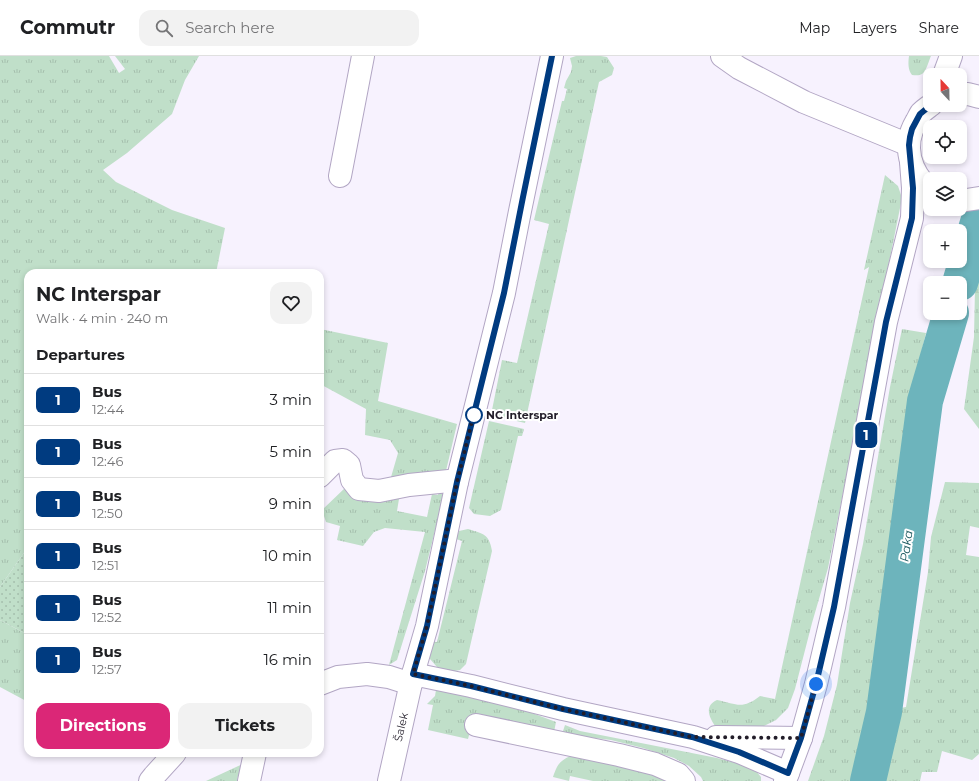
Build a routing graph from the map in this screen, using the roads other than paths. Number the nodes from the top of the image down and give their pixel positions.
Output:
1 (363, 56) edge
2 (552, 56) edge
3 (951, 56) edge
4 (955, 56) edge
5 (731, 62) edge
6 (947, 68) edge
7 (955, 68) edge
8 (923, 112) edge
9 (910, 154) junction
10 (340, 176) dead end
11 (923, 182) edge
12 (923, 200) edge
13 (912, 218) junction
14 (324, 472) edge
15 (457, 482) junction
16 (412, 679) junction
17 (324, 682) edge
18 (476, 725) dead end
19 (692, 737) junction
20 (801, 738) junction
21 (171, 757) edge
22 (254, 757) edge
23 (787, 777) edge
24 (150, 781) edge
25 (249, 781) edge
26 (389, 781) edge
27 (684, 781) edge

1 - 10 street
2 - 15 street, Šalek
3 - 6 street
4 - 7 street
5 - 9 street
8 - 9 street
9 - 11 street
9 - 13 street
12 - 13 street
13 - 20 street
14 - 15 street
15 - 16 street, Šalek
16 - 17 street
16 - 19 street
16 - 26 street, Šalek
18 - 27 street
19 - 20 street
19 - 23 street
20 - 23 street
21 - 24 street
22 - 25 street

